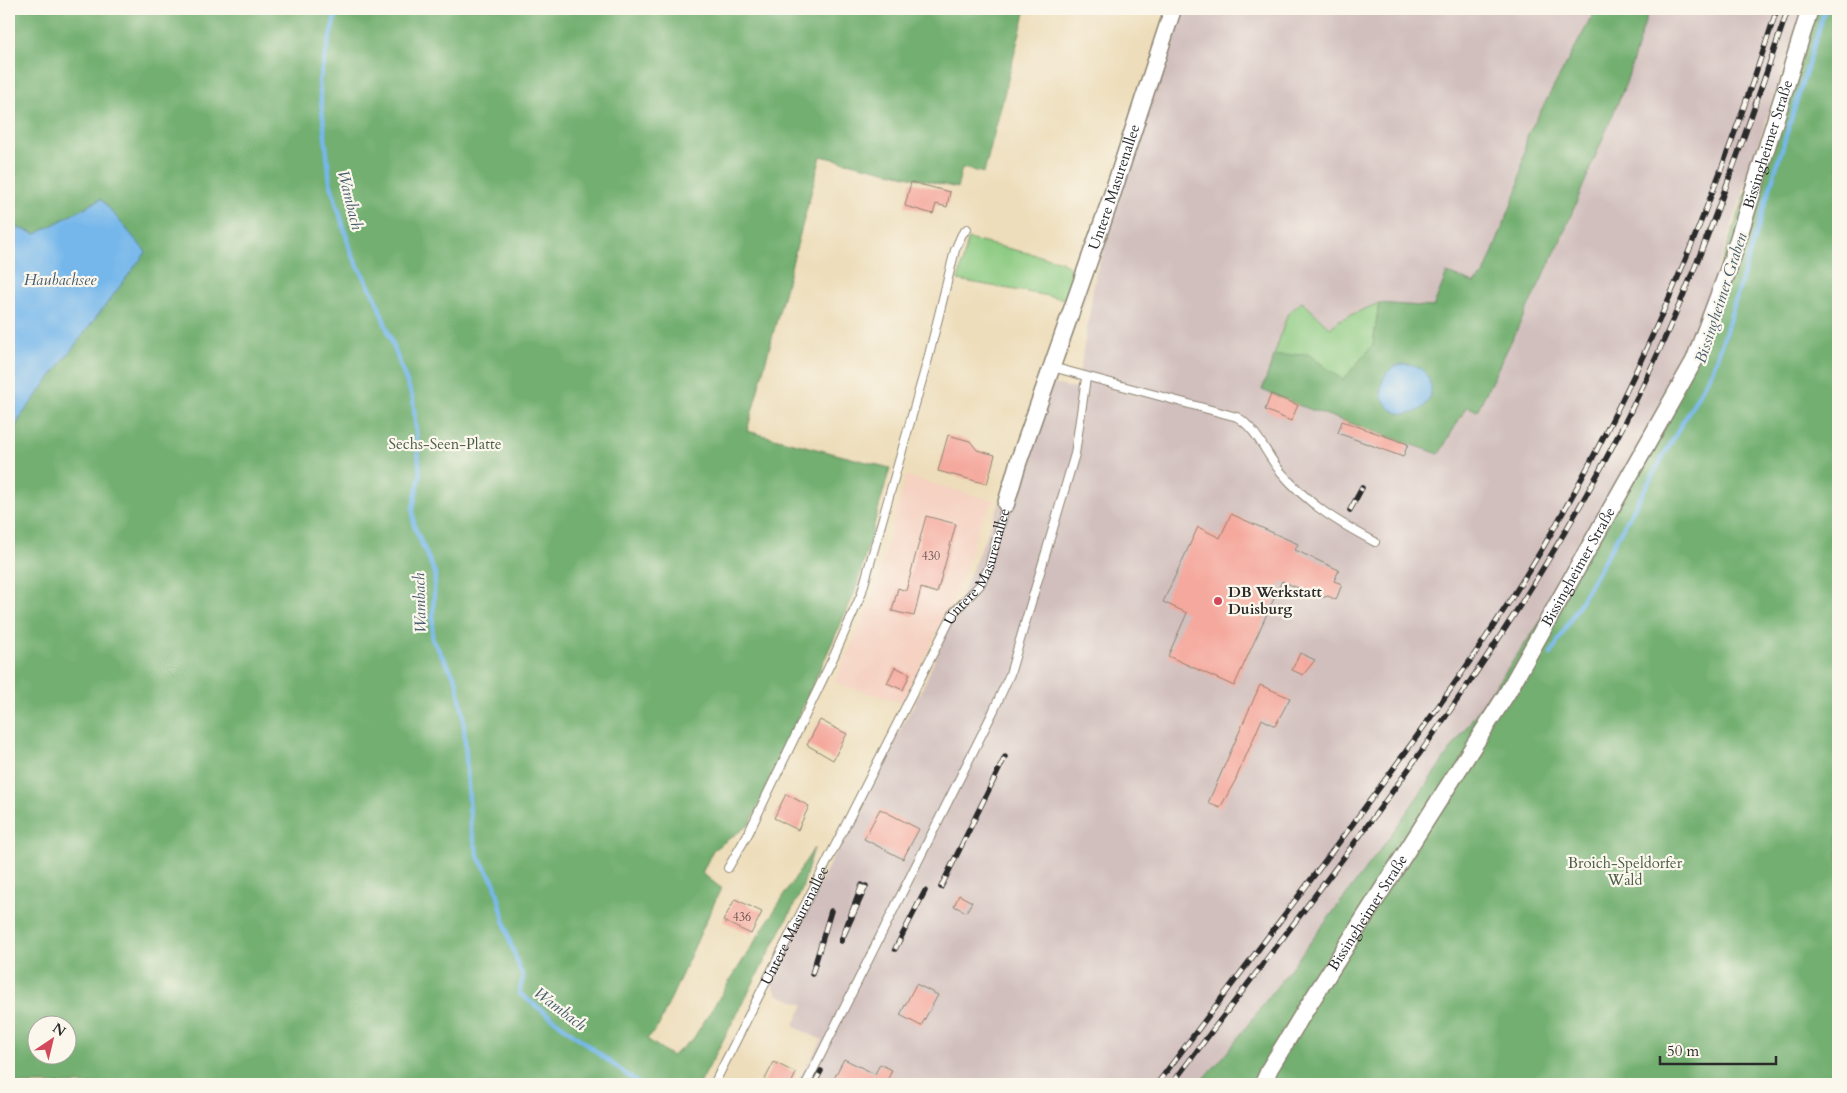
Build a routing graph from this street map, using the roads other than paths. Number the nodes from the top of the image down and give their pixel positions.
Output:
1 (1172, 9) edge
2 (1810, 9) edge
3 (967, 229) dead end
4 (1052, 367) junction
5 (1086, 378) junction
6 (1006, 504) joint
7 (1375, 542) dead end
8 (728, 868) dead end
9 (714, 1084) edge
10 (806, 1084) edge
11 (1263, 1084) edge

1 - 4 street, Untere Masurenallee
2 - 11 street, Bissingheimer Straße
3 - 8 lane
4 - 5 lane
4 - 6 street, Untere Masurenallee
5 - 7 lane
5 - 10 lane
6 - 9 lane, Untere Masurenallee

